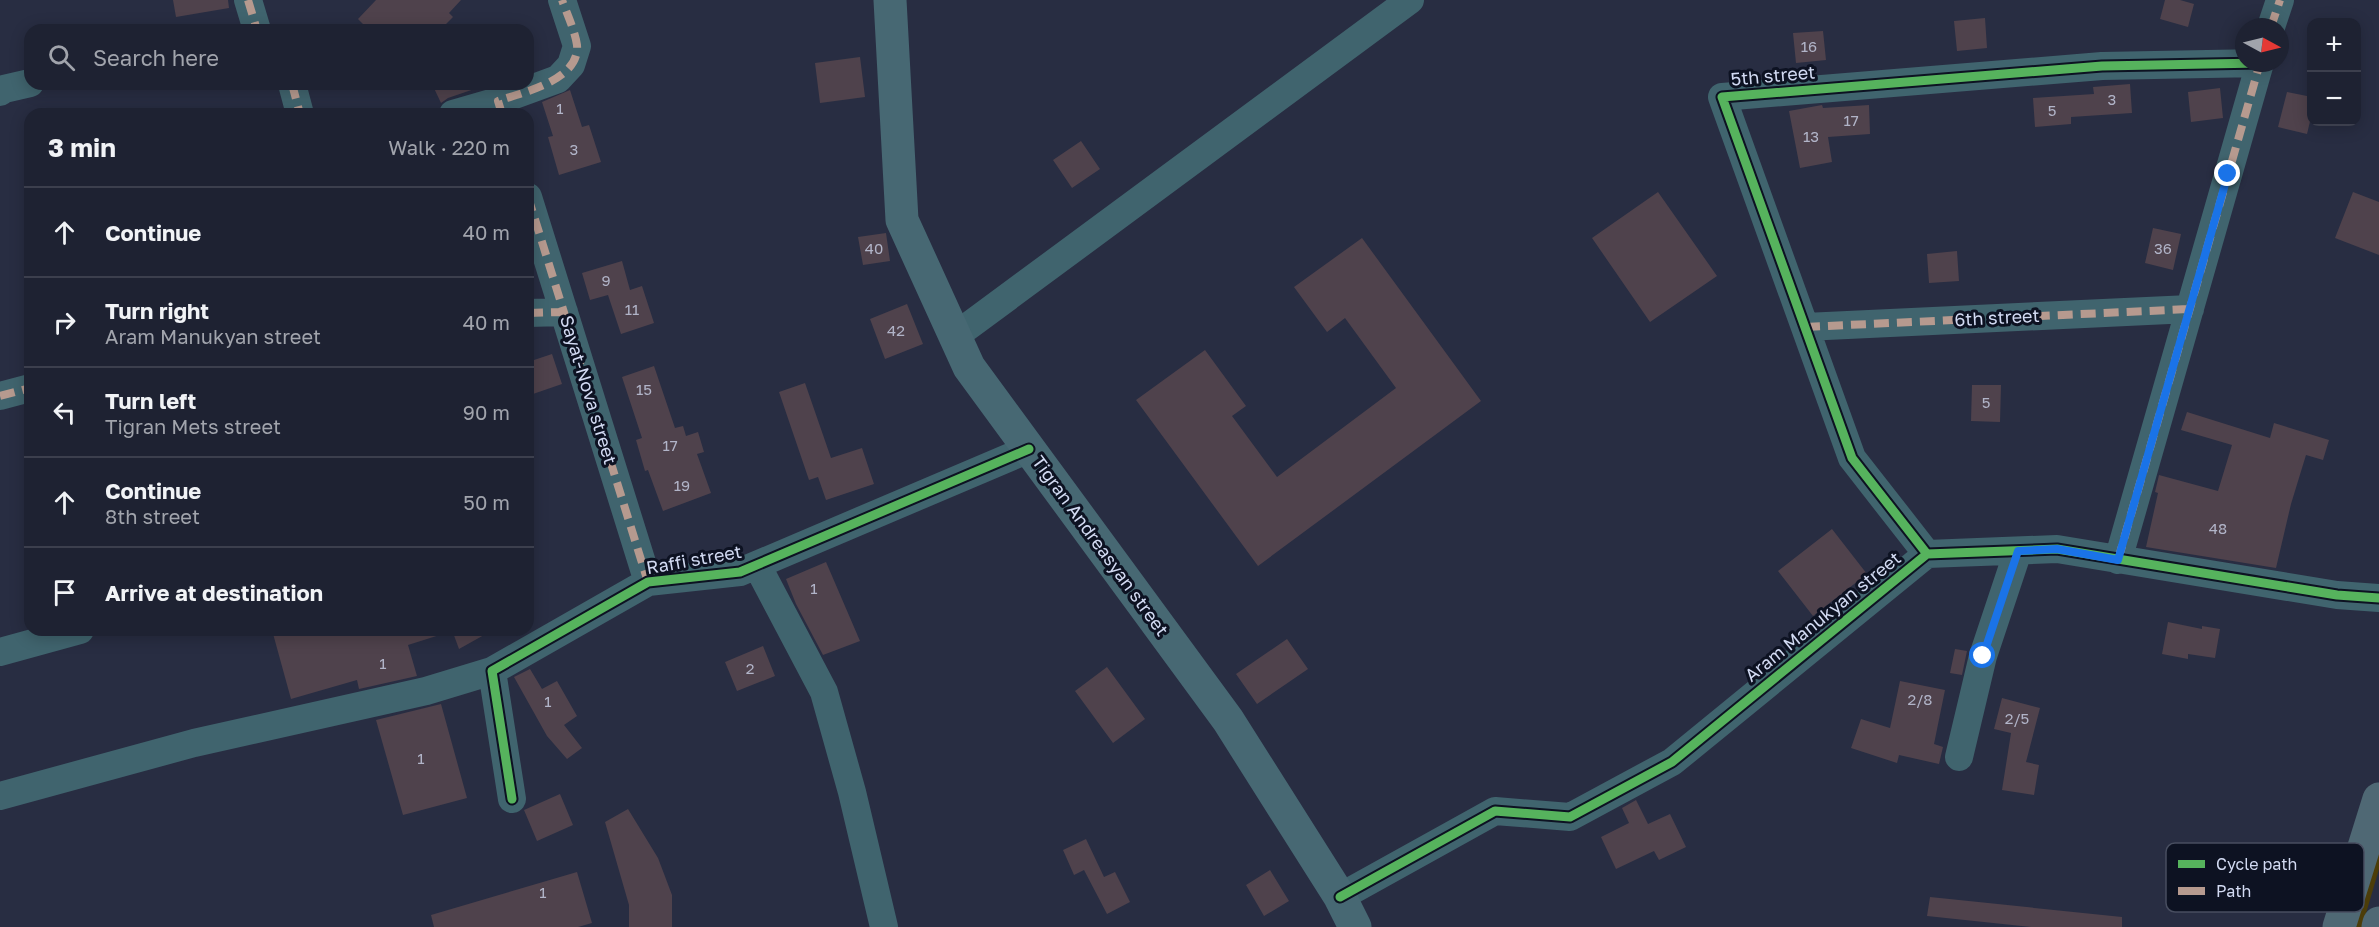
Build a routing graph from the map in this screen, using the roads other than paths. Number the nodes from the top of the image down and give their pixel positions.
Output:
1 (248, 0) edge
2 (562, 0) edge
3 (890, 0) edge
4 (1410, 0) edge
5 (2280, 0) edge
6 (2274, 18) edge
7 (255, 24) edge
8 (2235, 63) edge
9 (2257, 72) edge
10 (24, 84) edge
11 (294, 90) edge
12 (0, 92) edge
13 (298, 108) edge
14 (500, 108) edge
15 (534, 216) edge
16 (2190, 309) junction
17 (564, 312) junction
18 (534, 313) edge
19 (1805, 327) junction
20 (955, 336) junction
21 (24, 390) edge
22 (0, 396) edge
23 (1029, 448) junction
24 (2018, 551) junction
25 (1927, 554) junction
26 (2118, 560) junction
27 (757, 565) junction
28 (648, 582) junction
29 (2379, 598) edge
30 (58, 636) edge
31 (0, 652) edge
32 (492, 671) junction
33 (1959, 757) dead end
34 (0, 796) edge
35 (512, 799) dead end
36 (2379, 800) edge
37 (2364, 848) edge
38 (1340, 897) junction
39 (2344, 912) edge
40 (884, 927) edge
41 (1355, 927) edge
42 (2339, 927) edge

1 - 7 street
2 - 14 street
3 - 20 main road, Tigran Andreasyan street
4 - 20 street
5 - 6 street
8 - 19 street, 5th street
9 - 16 street
10 - 12 street
11 - 13 street
15 - 17 street, Sayat-Nova street
16 - 19 street, 6th street
16 - 26 street
17 - 18 street
17 - 28 street, Sayat-Nova street
19 - 25 street, 5th street
20 - 23 main road, Tigran Andreasyan street
21 - 22 street
23 - 27 street, Raffi street
23 - 38 main road, Tigran Andreasyan street
24 - 25 street, Aram Manukyan street
24 - 26 street, Aram Manukyan street
24 - 33 street
25 - 38 street, Aram Manukyan street
26 - 29 street, Aram Manukyan street
27 - 28 street, Raffi street
27 - 40 street
28 - 32 street, Raffi street
30 - 31 street
32 - 34 street, Raffi street
32 - 35 street
36 - 37 highway
38 - 41 main road, Tigran Andreasyan street
39 - 42 highway

